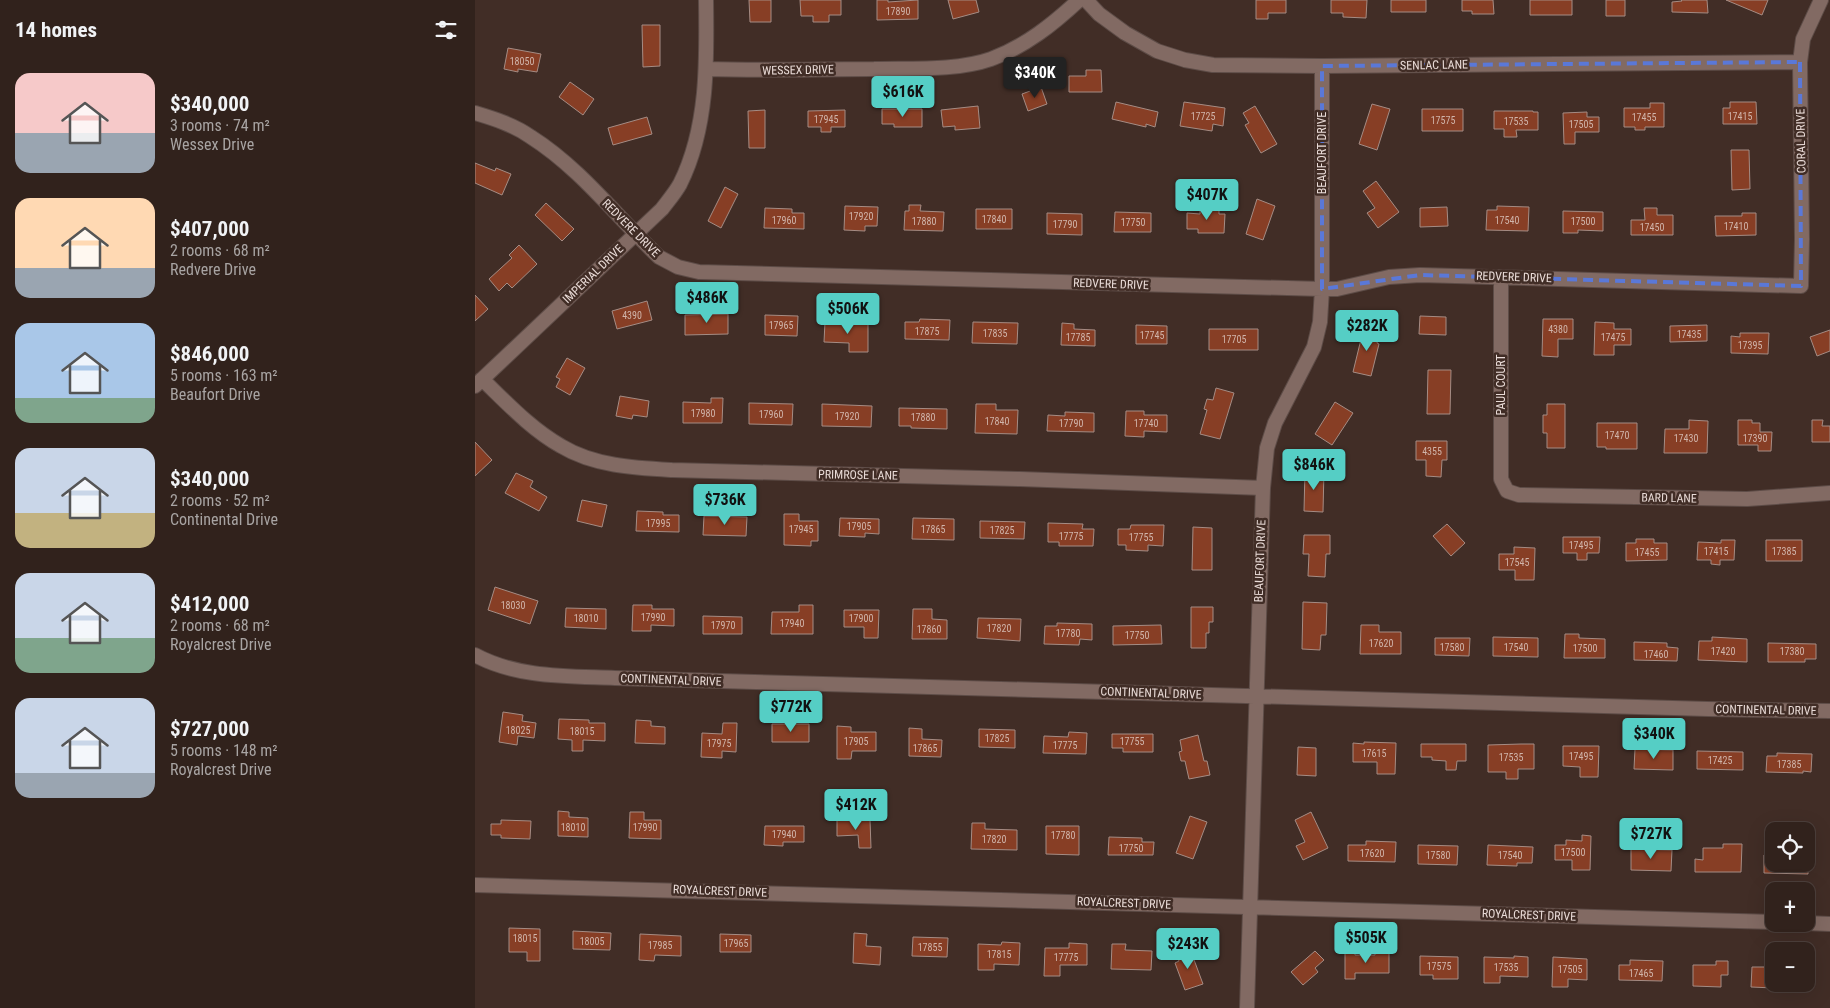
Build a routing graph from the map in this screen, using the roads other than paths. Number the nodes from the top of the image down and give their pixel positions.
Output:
1 (706, 0) edge
2 (1079, 0) edge
3 (1086, 0) edge
4 (1821, 0) edge
5 (1800, 62) junction
6 (1322, 66) junction
7 (706, 69) junction
8 (475, 113) edge
9 (635, 234) junction
10 (1501, 277) junction
11 (1801, 286) joint
12 (1322, 289) junction
13 (479, 383) edge
14 (1263, 488) junction
15 (1507, 491) joint
16 (1830, 493) edge
17 (475, 655) edge
18 (1257, 696) junction
19 (1830, 711) edge
20 (475, 884) edge
21 (1251, 907) junction
22 (1765, 922) edge
23 (1815, 923) edge
24 (1830, 924) edge
25 (1247, 1008) edge

1 - 7 street, IMPERIAL DRIVE
2 - 7 street, WESSEX DRIVE
3 - 6 street, SENLAC LANE
4 - 5 street, CORAL DRIVE
5 - 6 street, SENLAC LANE
5 - 11 street, CORAL DRIVE
6 - 12 street, BEAUFORT DRIVE
7 - 9 street, IMPERIAL DRIVE
8 - 9 street, REDVERE DRIVE
9 - 12 street, REDVERE DRIVE
9 - 13 street, IMPERIAL DRIVE
10 - 11 street, REDVERE DRIVE
10 - 12 street, REDVERE DRIVE
10 - 15 street, PAUL COURT
12 - 14 street, BEAUFORT DRIVE
13 - 14 street, PRIMROSE LANE
14 - 18 street, BEAUFORT DRIVE
15 - 16 street, BARD LANE
17 - 18 street, CONTINENTAL DRIVE
18 - 19 street, CONTINENTAL DRIVE
18 - 21 street, BEAUFORT DRIVE
20 - 21 street, ROYALCREST DRIVE
21 - 22 street, ROYALCREST DRIVE
21 - 25 street, BEAUFORT DRIVE
23 - 24 street

